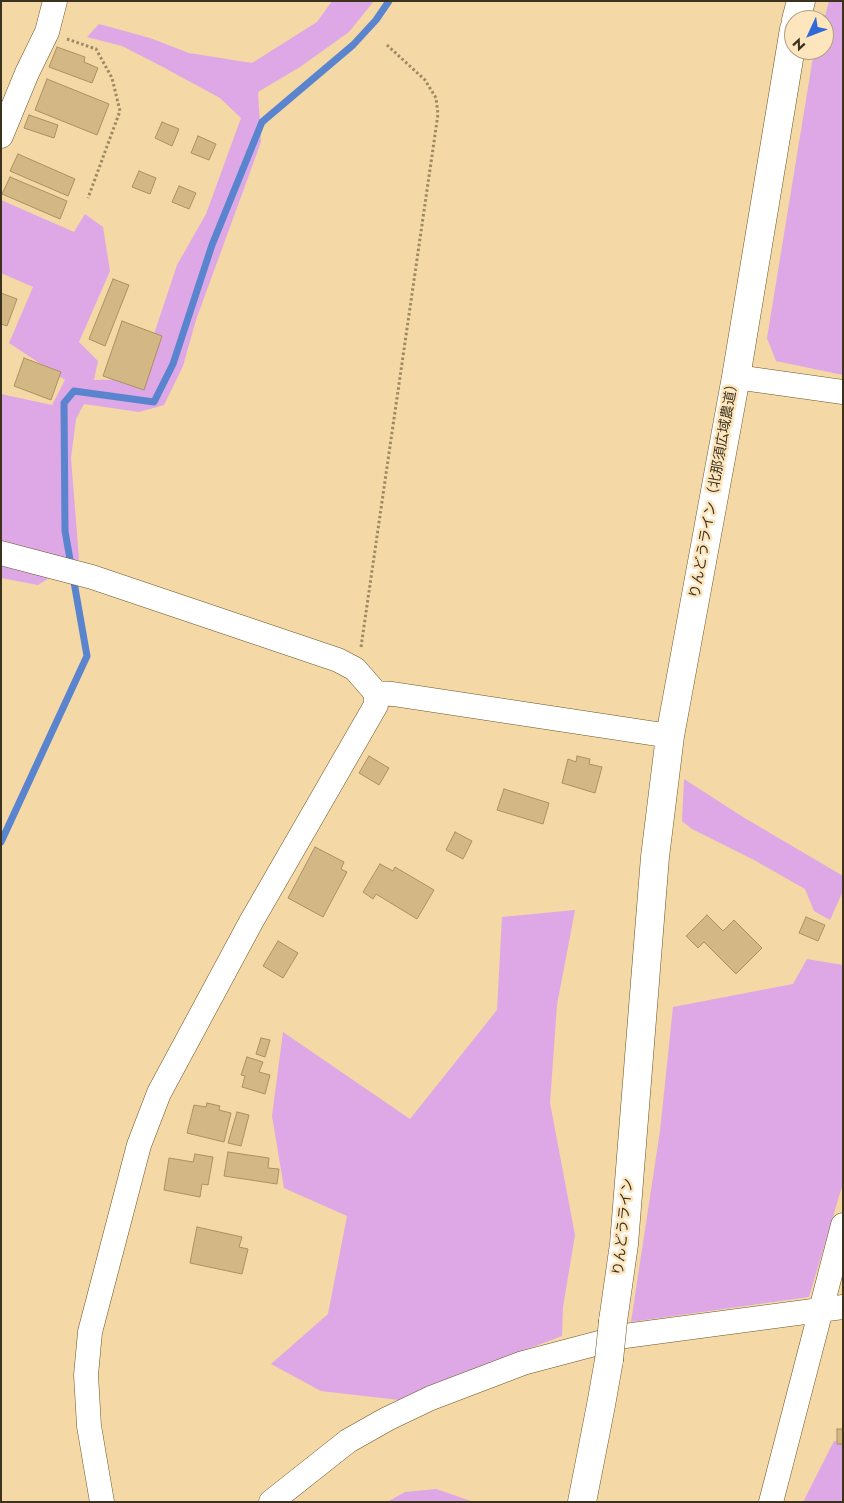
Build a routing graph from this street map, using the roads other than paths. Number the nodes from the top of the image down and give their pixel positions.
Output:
1 (55, 1) edge
2 (789, 60) edge
3 (1, 136) edge
4 (736, 376) junction
5 (843, 392) edge
6 (1, 554) edge
7 (376, 693) junction
8 (670, 736) junction
9 (647, 949) joint
10 (843, 1225) edge
11 (832, 1308) edge
12 (102, 1502) edge
13 (271, 1502) edge
14 (582, 1502) edge
15 (771, 1502) edge

1 - 3 street
2 - 4 street, りんどうライン（北那須広域農道）
4 - 5 street
4 - 8 street, りんどうライン（北那須広域農道）
6 - 7 street
7 - 8 street
7 - 12 street
8 - 9 street, りんどうライン（北那須広域農道）
9 - 14 street, りんどうライン, bridge
10 - 11 street
11 - 13 street
11 - 15 street

